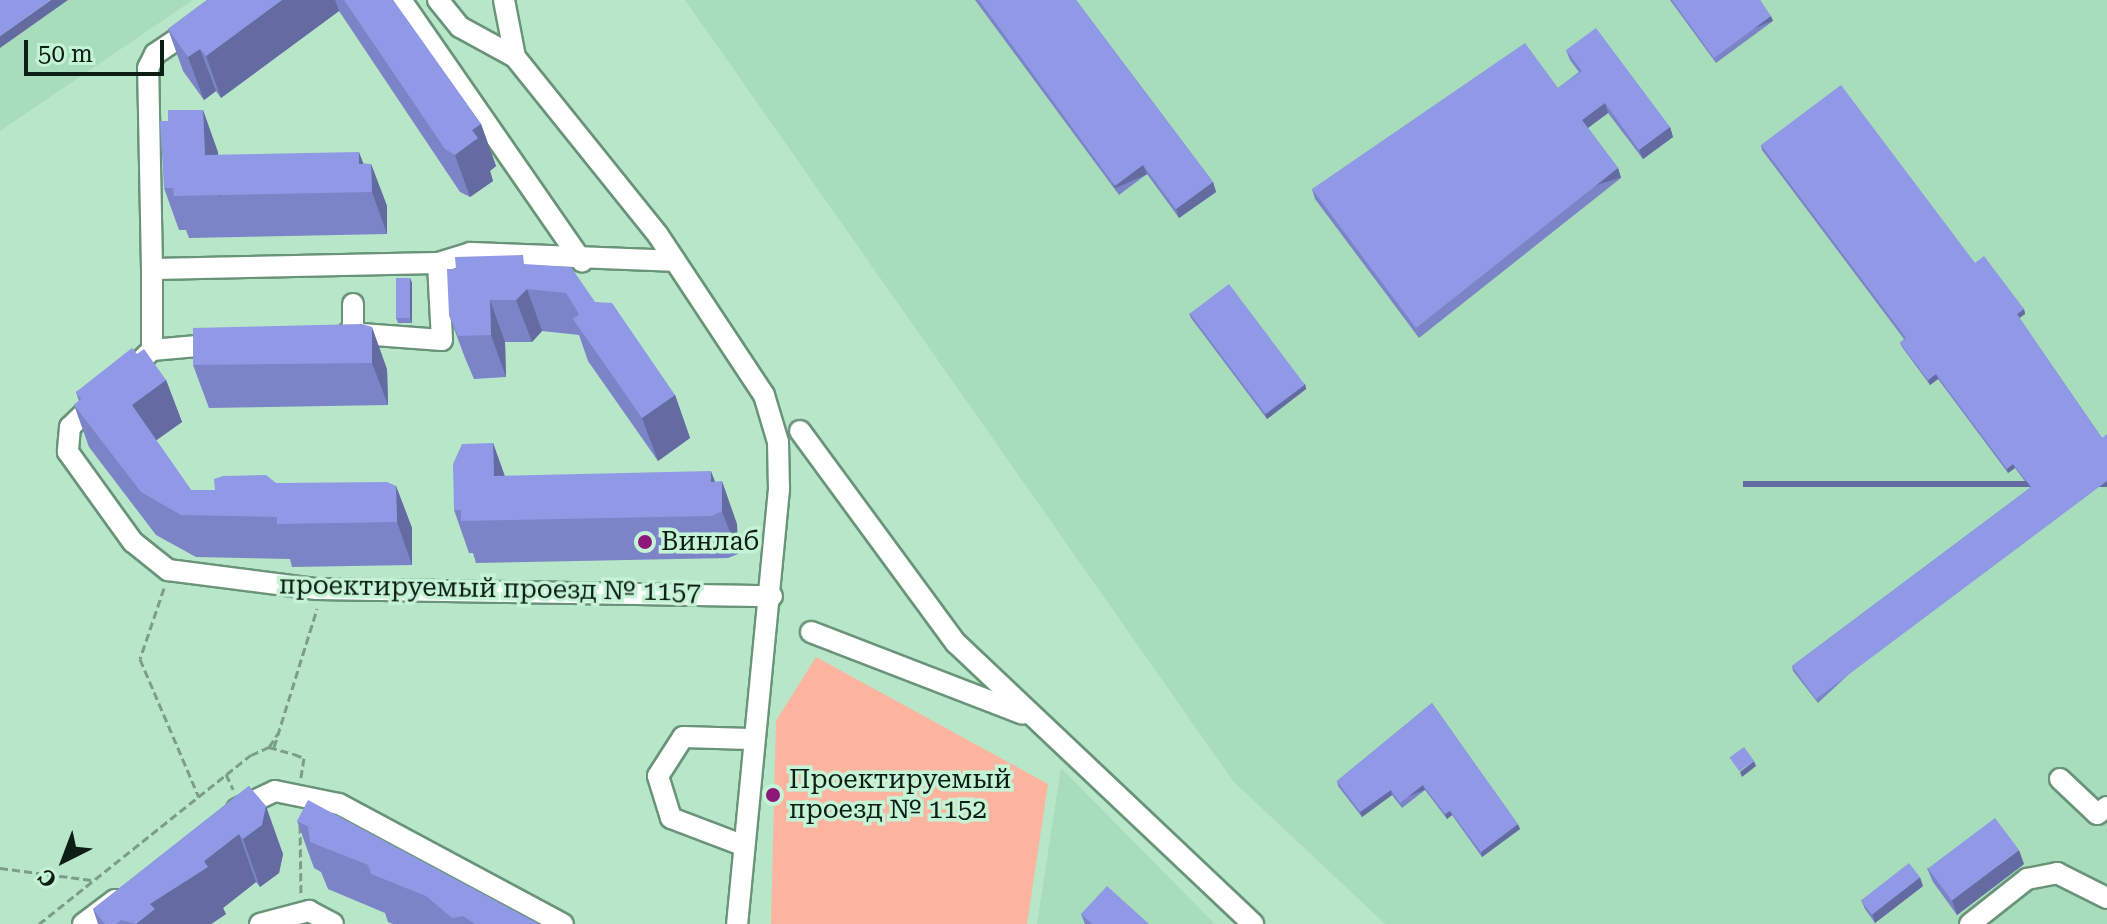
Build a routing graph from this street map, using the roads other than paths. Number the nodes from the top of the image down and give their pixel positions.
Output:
1 (235, 0) edge
2 (401, 0) edge
3 (438, 0) edge
4 (504, 0) edge
5 (515, 57) junction
6 (582, 261) junction
7 (675, 261) junction
8 (438, 263) junction
9 (152, 269) junction
10 (353, 304) dead end
11 (353, 333) junction
12 (322, 336) edge
13 (245, 342) edge
14 (152, 350) junction
15 (800, 431) dead end
16 (772, 596) junction
17 (811, 632) dead end
18 (1031, 717) junction
19 (750, 739) junction
20 (2060, 779) dead end
21 (2107, 807) edge
22 (218, 824) edge
23 (742, 845) junction
24 (132, 887) edge
25 (2107, 898) edge
26 (83, 924) edge
27 (260, 924) edge
28 (333, 924) edge
29 (563, 924) edge
30 (737, 924) edge
31 (1253, 924) edge
32 (1970, 924) edge

1 - 9 street
2 - 6 street
3 - 5 street
4 - 5 street
5 - 7 street
6 - 7 street
6 - 8 street
7 - 16 street
8 - 9 street
8 - 11 street
9 - 14 street
10 - 11 street
11 - 12 street
13 - 14 street
14 - 16 street, проектируемый проезд № 1157
15 - 18 street
16 - 19 street
17 - 18 street
18 - 31 street
19 - 23 street
19 - 23 street
20 - 21 street
22 - 29 street
23 - 30 street
24 - 26 street
25 - 32 street
27 - 28 street

